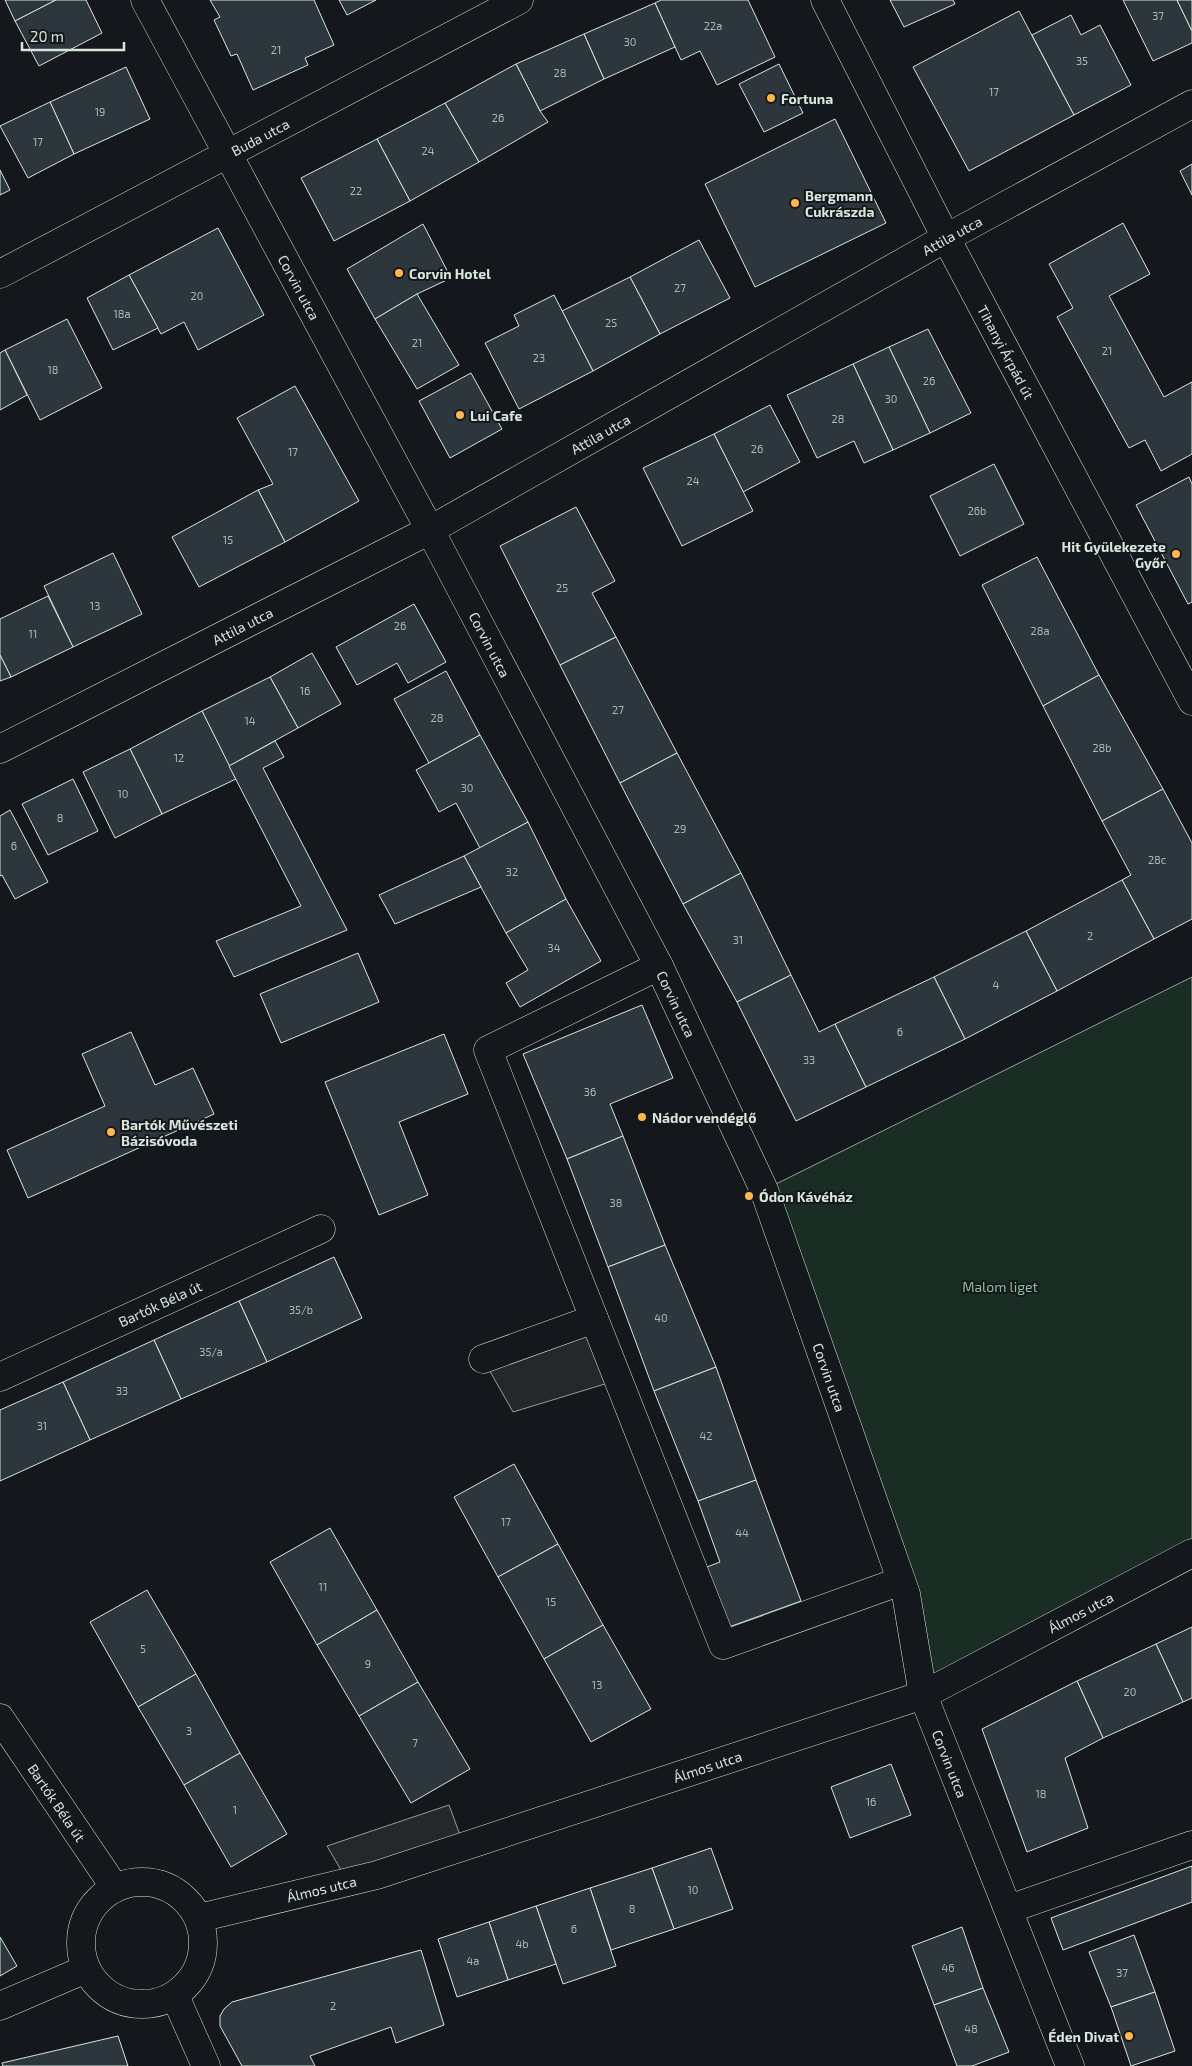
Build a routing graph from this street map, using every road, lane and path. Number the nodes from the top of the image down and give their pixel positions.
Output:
1 (146, 0) edge
2 (520, 0) edge
3 (825, 0) edge
4 (1192, 104) edge
5 (229, 153) junction
6 (946, 238) junction
7 (0, 274) edge
8 (430, 530) junction
9 (1192, 701) edge
10 (0, 749) edge
11 (659, 966) junction
12 (321, 1228) dead end
13 (594, 1319) junction
14 (483, 1359) dead end
15 (0, 1378) edge
16 (1192, 1553) edge
17 (901, 1581) junction
18 (923, 1695) junction
19 (0, 1718) edge
20 (1192, 1845) edge
21 (115, 1888) junction
22 (1009, 1909) junction
23 (199, 1918) junction
24 (86, 1969) junction
25 (175, 1996) junction
26 (0, 2006) edge
27 (206, 2066) edge
28 (1070, 2066) edge

1 - 5 street, Corvin utca
2 - 5 street, Buda utca
3 - 6 street, Tihanyi Árpád út
4 - 6 street, Attila utca
5 - 7 street, Buda utca
5 - 8 street, Corvin utca
6 - 8 street, Attila utca
6 - 9 street, Tihanyi Árpád út
8 - 10 street, Attila utca
8 - 11 street, Corvin utca
11 - 13 street
11 - 17 street, Corvin utca
12 - 15 street, Bartók Béla út
13 - 14 street
13 - 17 street
16 - 18 street, Álmos utca
17 - 18 street, Corvin utca
18 - 22 street, Corvin utca
18 - 23 street, Álmos utca
19 - 21 street, Bartók Béla út
20 - 22 street
21 - 23 street
21 - 24 street
22 - 28 street, Corvin utca
23 - 25 street
24 - 25 street
24 - 26 street
25 - 27 street

